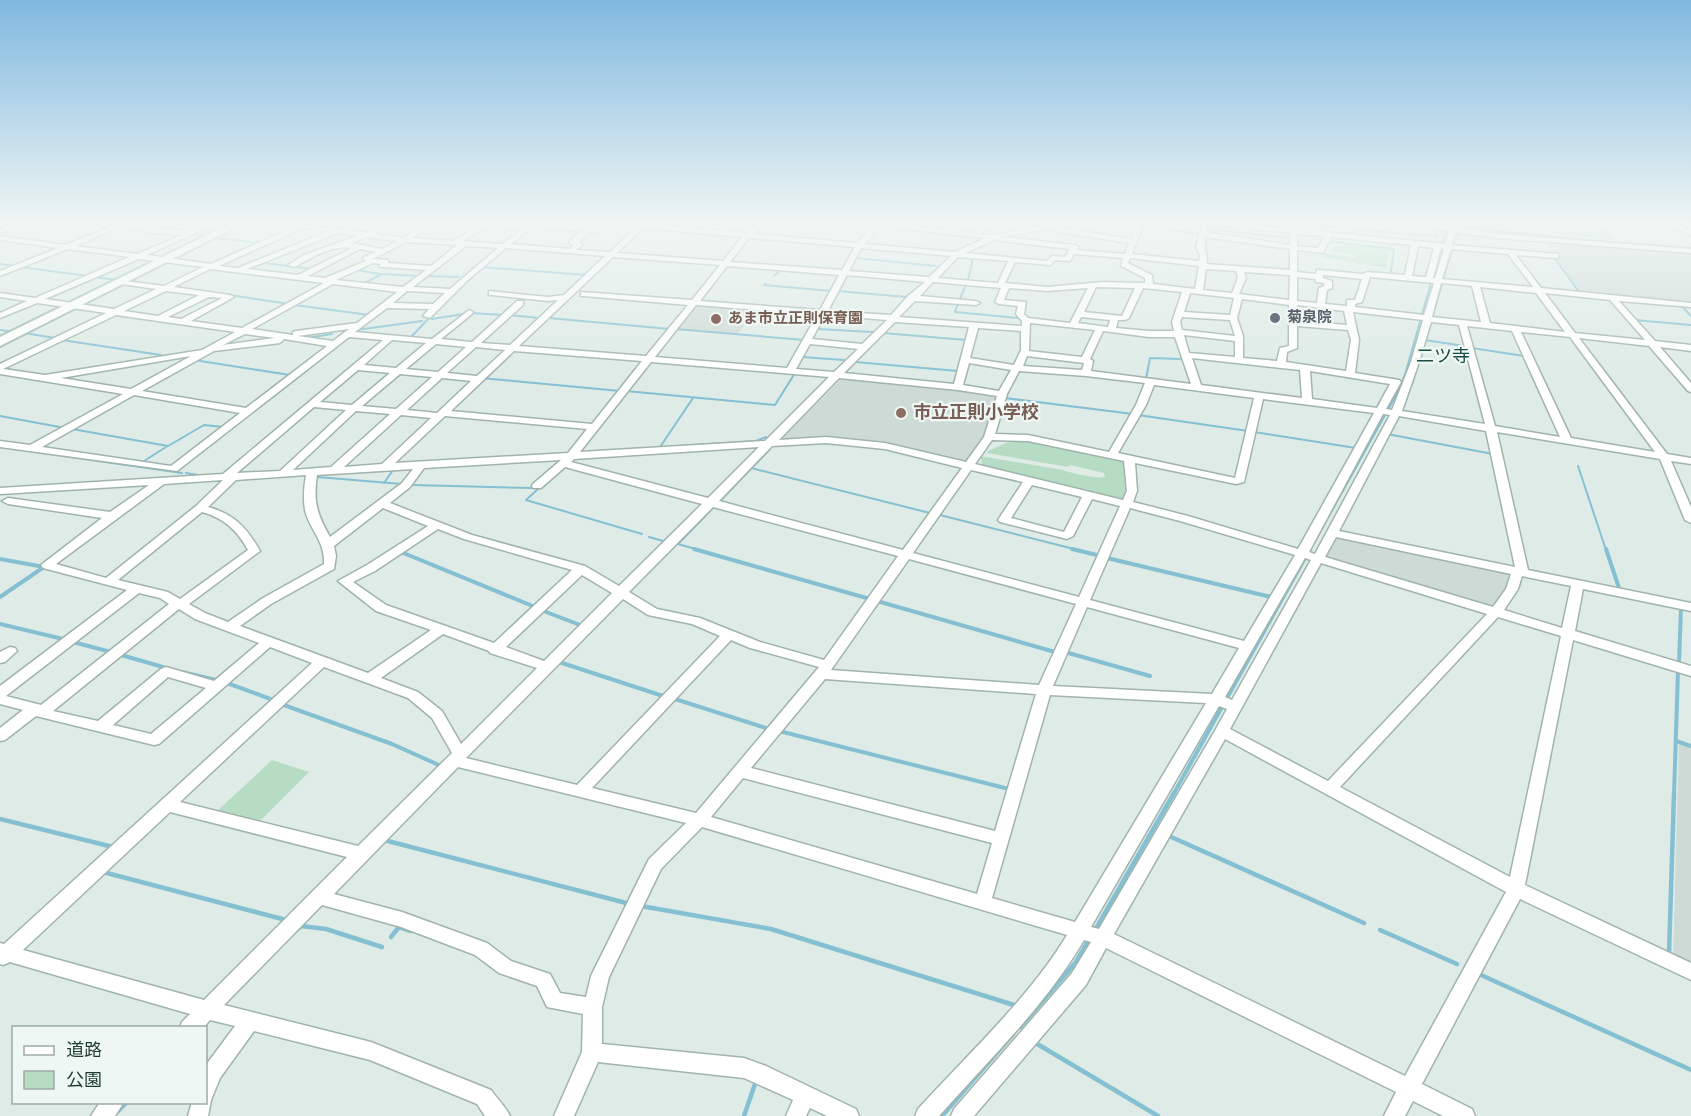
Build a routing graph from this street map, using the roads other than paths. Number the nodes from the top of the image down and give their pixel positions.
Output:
1 (96, 274) edge
2 (137, 274) edge
3 (196, 274) edge
4 (264, 274) edge
5 (306, 274) edge
6 (345, 274) edge
7 (425, 274) edge
8 (470, 274) edge
9 (590, 274) edge
10 (717, 274) edge
11 (844, 274) edge
12 (875, 274) edge
13 (935, 274) edge
14 (1006, 274) edge
15 (1142, 274) edge
16 (1201, 274) edge
17 (1241, 274) edge
18 (1293, 274) joint
19 (1320, 274) edge
20 (1339, 274) edge
21 (1367, 274) edge
22 (1372, 274) edge
23 (1436, 274) edge
24 (1526, 274) edge
25 (1366, 277) junction
26 (1408, 277) joint
27 (299, 278) junction
28 (931, 278) junction
29 (1319, 278) junction
30 (1434, 279) junction
31 (330, 281) junction
32 (121, 282) junction
33 (1475, 283) junction
34 (1004, 284) junction
35 (1093, 285) junction
36 (1140, 286) junction
37 (1149, 286) junction
38 (166, 288) junction
39 (405, 289) junction
40 (1536, 289) junction
41 (1187, 290) junction
42 (450, 291) junction
43 (1199, 292) junction
44 (492, 293) dead end
45 (208, 294) junction
46 (584, 294) dead end
47 (0, 295) edge
48 (1237, 296) junction
49 (566, 297) junction
50 (1612, 297) junction
51 (912, 298) junction
52 (37, 300) junction
53 (520, 303) dead end
54 (694, 303) junction
55 (976, 303) dead end
56 (1292, 303) junction
57 (1691, 304) edge
58 (74, 305) junction
59 (384, 305) junction
60 (1321, 306) junction
61 (435, 307) junction
62 (1350, 310) junction
63 (117, 312) junction
64 (469, 312) dead end
65 (822, 313) junction
66 (1078, 314) junction
67 (1178, 314) junction
68 (0, 316) edge
69 (428, 316) dead end
70 (160, 318) junction
71 (1115, 318) junction
72 (1233, 318) junction
73 (1425, 318) junction
74 (891, 319) junction
75 (183, 321) junction
76 (1294, 322) junction
77 (1461, 322) junction
78 (1074, 324) junction
79 (357, 325) junction
80 (1025, 325) junction
81 (1486, 325) junction
82 (974, 326) junction
83 (1100, 328) junction
84 (1353, 328) junction
85 (1515, 328) junction
86 (1111, 329) junction
87 (244, 330) junction
88 (1178, 333) junction
89 (346, 334) junction
90 (1572, 335) junction
91 (283, 336) junction
92 (293, 338) junction
93 (390, 338) junction
94 (1239, 339) junction
95 (434, 341) junction
96 (807, 341) junction
97 (0, 342) edge
98 (333, 344) junction
99 (473, 344) junction
100 (1652, 344) junction
101 (512, 347) junction
102 (864, 347) junction
103 (1691, 348) edge
104 (208, 351) junction
105 (1023, 353) junction
106 (1187, 355) junction
107 (1239, 358) junction
108 (649, 359) junction
109 (964, 360) junction
110 (1085, 360) junction
111 (1281, 364) junction
112 (356, 367) junction
113 (1016, 368) junction
114 (0, 369) edge
115 (1305, 369) junction
116 (791, 370) junction
117 (398, 371) junction
118 (1086, 373) junction
119 (438, 375) junction
120 (836, 375) junction
121 (1350, 375) junction
122 (46, 378) junction
123 (479, 379) junction
124 (1150, 383) junction
125 (958, 387) junction
126 (1197, 388) junction
127 (1691, 389) edge
128 (132, 392) junction
129 (1002, 394) junction
130 (1260, 396) junction
131 (1307, 402) junction
132 (313, 404) junction
133 (354, 408) junction
134 (247, 411) junction
135 (397, 412) junction
136 (1388, 412) junction
137 (441, 414) junction
138 (594, 428) junction
139 (1491, 429) junction
140 (989, 437) junction
141 (1568, 441) junction
142 (767, 443) junction
143 (0, 444) edge
144 (32, 448) junction
145 (1112, 455) junction
146 (1664, 457) junction
147 (1129, 459) junction
148 (567, 460) junction
149 (1691, 461) edge
150 (421, 465) junction
151 (385, 467) junction
152 (970, 467) junction
153 (333, 471) junction
154 (312, 472) junction
155 (282, 474) junction
156 (230, 477) junction
157 (161, 481) junction
158 (1029, 481) junction
159 (537, 486) dead end
160 (27, 489) junction
161 (0, 491) edge
162 (1089, 495) junction
163 (4, 503) edge
164 (710, 503) junction
165 (383, 504) junction
166 (1125, 504) junction
167 (200, 508) junction
168 (112, 516) junction
169 (1691, 520) edge
170 (437, 525) junction
171 (1332, 533) junction
172 (329, 544) junction
173 (906, 555) junction
174 (1310, 556) junction
175 (582, 569) junction
176 (1520, 571) junction
177 (108, 582) junction
178 (1578, 583) junction
179 (136, 589) junction
180 (621, 594) junction
181 (1083, 602) junction
182 (179, 604) junction
183 (1691, 607) edge
184 (1496, 612) junction
185 (230, 627) junction
186 (440, 630) junction
187 (1569, 634) junction
188 (729, 635) junction
189 (268, 642) junction
190 (1247, 646) junction
191 (495, 650) junction
192 (321, 662) junction
193 (548, 667) junction
194 (824, 669) junction
195 (1691, 672) edge
196 (371, 678) junction
197 (217, 686) junction
198 (1044, 690) junction
199 (0, 693) edge
200 (0, 699) edge
201 (1226, 703) junction
202 (39, 710) junction
203 (101, 727) junction
204 (1222, 731) junction
205 (0, 736) edge
206 (458, 757) junction
207 (740, 771) junction
208 (1329, 789) junction
209 (580, 791) junction
210 (166, 805) junction
211 (699, 820) junction
212 (1001, 840) junction
213 (362, 854) junction
214 (1516, 889) junction
215 (319, 897) junction
216 (983, 901) junction
217 (1092, 934) junction
218 (2, 955) edge
219 (1691, 972) edge
220 (593, 1007) junction
221 (207, 1010) junction
222 (250, 1021) junction
223 (191, 1026) edge
224 (592, 1052) junction
225 (1409, 1088) junction
226 (207, 1089) edge
227 (805, 1095) junction
228 (112, 1104) edge
229 (101, 1116) edge
230 (500, 1116) edge
231 (564, 1116) edge
232 (796, 1116) edge
233 (849, 1116) edge
234 (925, 1116) edge
235 (962, 1116) edge
236 (1394, 1116) edge
237 (1465, 1116) edge

1 - 52 street
2 - 32 main road
3 - 38 street
4 - 27 street
5 - 27 street
6 - 31 street
7 - 39 street
8 - 42 street
9 - 49 street
10 - 54 street
11 - 65 street
12 - 28 street
13 - 28 street
14 - 34 street
15 - 37 street
16 - 43 street
17 - 48 street
18 - 29 street
18 - 56 street
19 - 29 street
20 - 25 street
21 - 25 street
22 - 26 street
23 - 30 street
24 - 40 street
25 - 62 street
26 - 30 street
27 - 31 street
28 - 34 street
28 - 51 street
29 - 60 street
30 - 33 street
30 - 73 street
31 - 39 street
31 - 87 street
32 - 38 street
32 - 58 main road
33 - 40 street
33 - 81 street
34 - 35 street
34 - 80 street
35 - 36 street
35 - 66 street
36 - 37 street
36 - 71 street
37 - 41 street
38 - 45 street
38 - 63 street
39 - 42 street
39 - 59 street
40 - 50 street
40 - 90 street
41 - 43 street
41 - 67 street
42 - 61 street
43 - 48 street
44 - 49 street
45 - 70 street
45 - 75 street
46 - 54 street
47 - 52 street
48 - 56 street
48 - 72 street
49 - 101 street
50 - 57 street
50 - 100 street
51 - 55 street
51 - 74 street
52 - 58 street
52 - 68 street
53 - 99 street
54 - 65 street
54 - 108 street
56 - 60 street
56 - 76 street
58 - 63 street
58 - 97 main road
59 - 61 street
59 - 79 street
60 - 62 street
61 - 69 street
62 - 73 street
62 - 84 street
63 - 70 street
63 - 114 street
64 - 95 street
65 - 74 street
65 - 96 street
66 - 71 street
66 - 78 street
67 - 72 street
67 - 88 street
70 - 75 street
71 - 86 street
72 - 94 street
73 - 77 street
73 - 136 street
74 - 82 street
74 - 102 street
75 - 87 street
76 - 84 street
76 - 111 street
77 - 81 street
77 - 139 street
78 - 80 street
78 - 83 street
79 - 89 street
79 - 91 street
80 - 82 street
80 - 105 street
81 - 85 street
82 - 109 street
83 - 86 street
83 - 110 street
84 - 121 street
85 - 90 street
85 - 141 street
86 - 88 street
87 - 91 street
87 - 104 street
88 - 94 street
88 - 106 street
89 - 93 street
89 - 98 street
90 - 100 street
90 - 146 street
91 - 92 street
92 - 98 street
92 - 104 street
93 - 95 street
93 - 112 street
94 - 107 street
95 - 99 street
95 - 117 street
96 - 102 street
96 - 116 street
98 - 134 street
99 - 101 street
99 - 119 street
100 - 103 street
100 - 127 street
101 - 108 street
101 - 123 street
102 - 120 street
104 - 122 street
104 - 128 street
105 - 110 street
105 - 113 street
106 - 107 street
106 - 126 street
107 - 111 street
108 - 116 street
108 - 138 street
109 - 113 street
109 - 125 street
110 - 118 street
111 - 115 street
112 - 117 street
112 - 132 street
113 - 118 street
113 - 129 street
114 - 122 street
115 - 121 street
115 - 131 street
116 - 120 street
117 - 119 street
117 - 133 street
118 - 124 street
119 - 123 street
119 - 135 street
120 - 125 street
120 - 142 street
121 - 136 street
122 - 128 street
123 - 137 street
124 - 126 street
124 - 145 street
125 - 129 street
126 - 130 street
128 - 134 street
128 - 144 street
129 - 140 street
130 - 131 street
130 - 147 street
131 - 136 street
132 - 133 street
132 - 156 street
133 - 135 street
133 - 155 street
134 - 144 street
135 - 137 street
135 - 153 street
136 - 139 street
136 - 171 street
136 - 174 street
137 - 138 street
137 - 151 street
138 - 148 street
139 - 141 street
139 - 176 street
140 - 145 street
140 - 152 street
141 - 146 street
142 - 148 street
142 - 152 street
142 - 164 street
143 - 144 street
145 - 147 street
146 - 149 street
146 - 169 street
147 - 166 street
148 - 150 street
148 - 159 street
148 - 164 street
150 - 151 street
150 - 165 street
151 - 153 street
152 - 158 street
152 - 173 street
153 - 154 street
154 - 155 street
154 - 172 street
155 - 156 street
156 - 157 street
156 - 167 street
157 - 160 street
157 - 168 street
158 - 162 street
158 - 162 street
160 - 161 street
160 - 163 street
162 - 166 street
163 - 168 street
164 - 173 street
164 - 180 street
165 - 170 street
165 - 172 street
166 - 174 street
166 - 181 street
167 - 177 street
167 - 182 street
168 - 177 street
170 - 175 street
170 - 186 street
171 - 174 street
171 - 176 street
172 - 185 street
173 - 181 street
173 - 194 street
174 - 184 street
174 - 190 street
174 - 201 street
175 - 180 street
175 - 191 street
176 - 178 street
176 - 184 street
177 - 179 street
178 - 183 street
178 - 187 street
179 - 182 street
179 - 199 street
180 - 188 street
180 - 193 street
181 - 190 street
181 - 198 street
182 - 185 street
182 - 202 street
184 - 187 street
184 - 208 street
185 - 189 street
186 - 191 street
186 - 196 street
187 - 195 street
187 - 214 street
188 - 194 street
188 - 209 street
189 - 192 street
189 - 197 street
190 - 201 street
191 - 193 street
192 - 196 street
192 - 210 street
193 - 206 street
194 - 198 street
194 - 207 street
196 - 206 street
197 - 203 street
197 - 203 street
198 - 201 street
198 - 212 street
200 - 202 street
201 - 204 street
201 - 217 street
202 - 203 street
202 - 205 street
204 - 208 street
204 - 217 street
206 - 209 street
206 - 213 street
207 - 211 street
207 - 212 street
208 - 214 street
209 - 211 street
210 - 213 street
210 - 218 street
211 - 216 street
211 - 220 street
212 - 216 street
213 - 215 street
214 - 219 street
214 - 225 street
215 - 220 street
215 - 221 street
216 - 217 street
217 - 225 street
217 - 234 street
217 - 235 street
218 - 221 street
220 - 224 street
221 - 222 street
221 - 223 street
222 - 226 street
222 - 230 street
224 - 227 street
224 - 231 street
225 - 236 street
225 - 237 street
227 - 232 street
227 - 233 street
228 - 229 street

